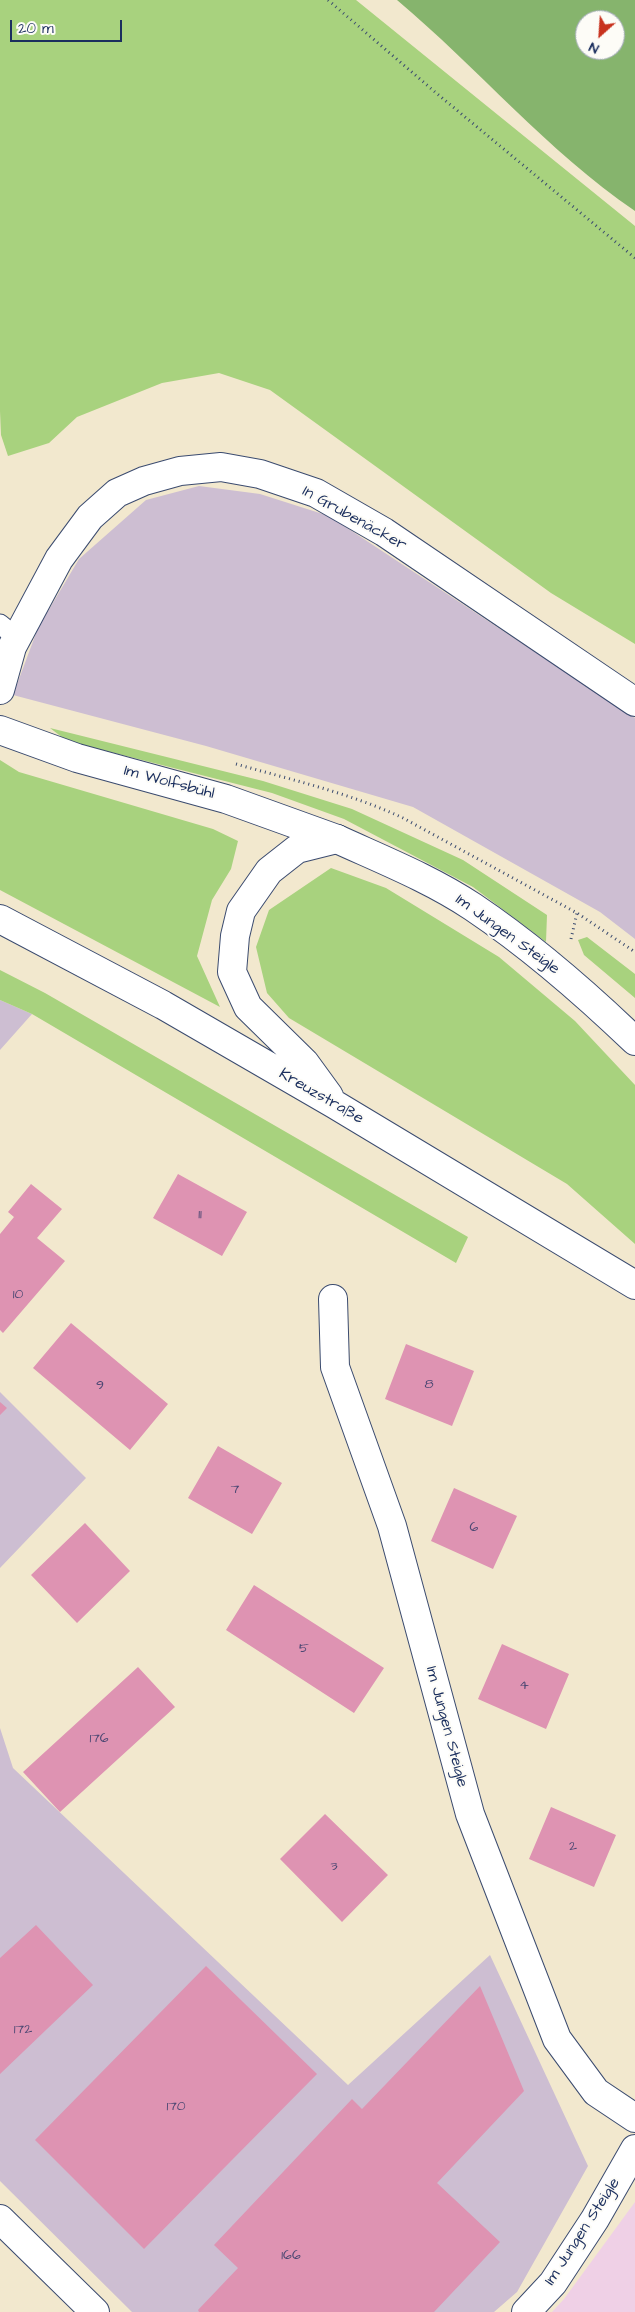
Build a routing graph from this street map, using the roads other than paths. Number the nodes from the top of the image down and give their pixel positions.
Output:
1 (9, 631) edge
2 (0, 690) edge
3 (635, 702) edge
4 (0, 730) edge
5 (337, 839) junction
6 (0, 919) edge
7 (635, 1041) edge
8 (334, 1104) junction
9 (635, 1286) edge
10 (333, 1299) dead end
11 (635, 2118) edge
12 (635, 2149) edge
13 (0, 2219) edge
14 (95, 2312) edge
15 (526, 2312) edge

1 - 2 street, In Grubenäcker
1 - 3 street, In Grubenäcker
4 - 5 street, Im Wolfsbühl
5 - 7 street, Im Jungen Steigle
5 - 8 street
6 - 8 street, Kreuzstraße
8 - 9 street, Kreuzstraße
10 - 11 street, Im Jungen Steigle
12 - 15 street, Im Jungen Steigle
13 - 14 street

